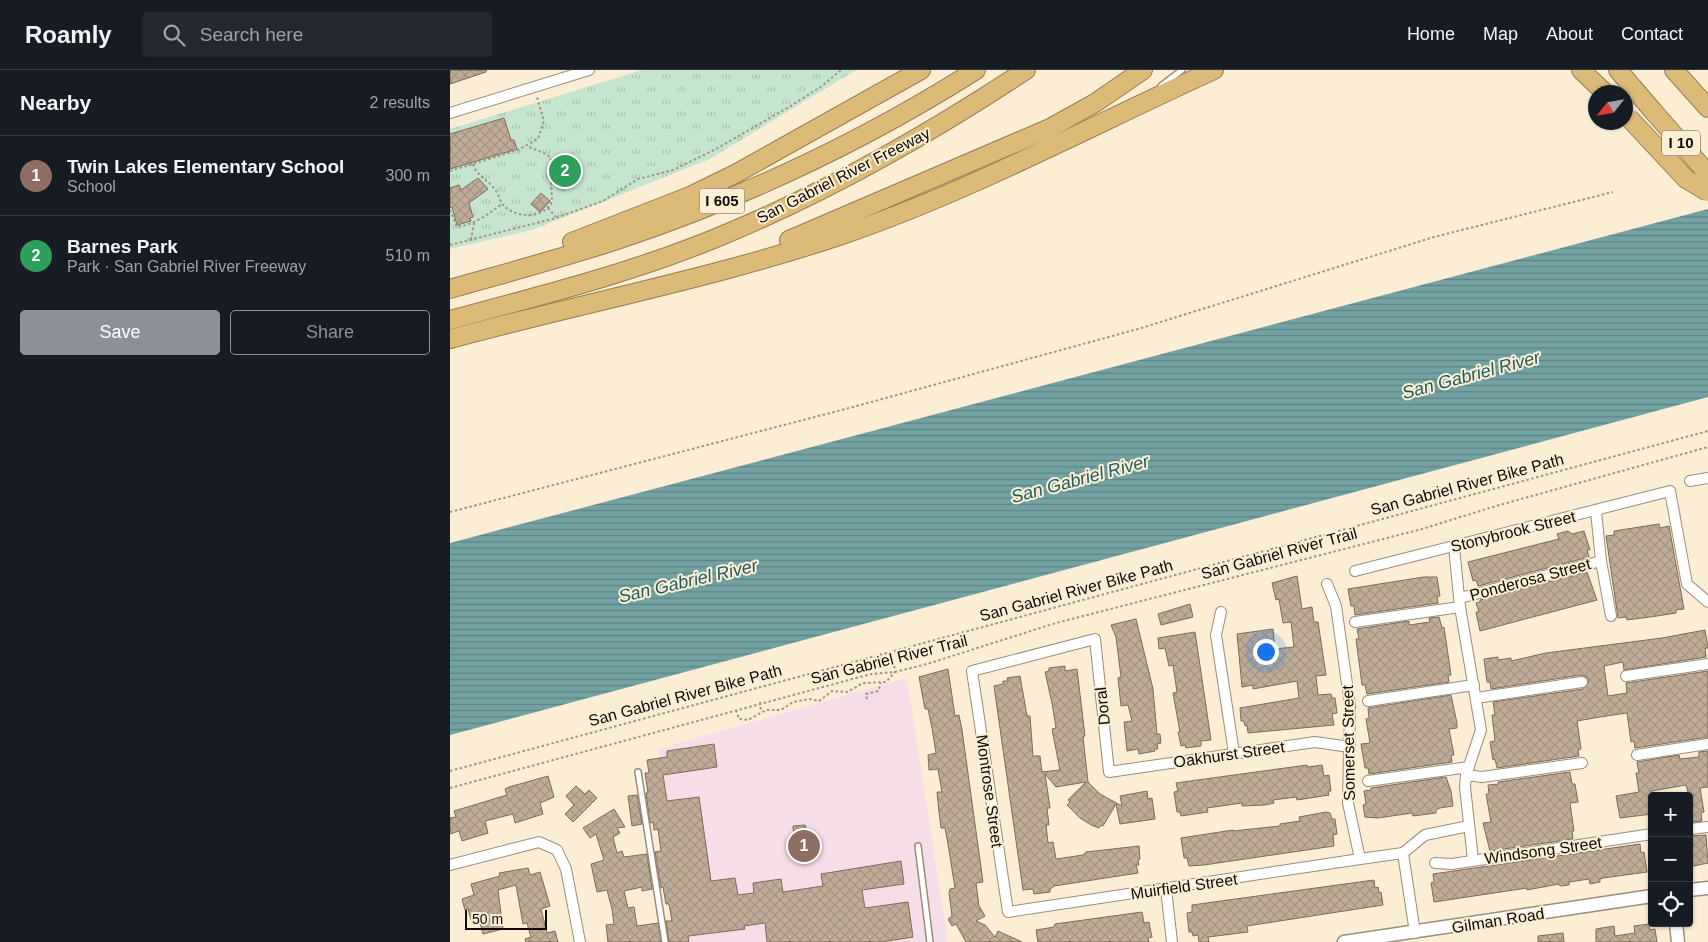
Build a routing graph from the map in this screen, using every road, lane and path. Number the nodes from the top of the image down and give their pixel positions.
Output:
1 (589, 70) edge
2 (841, 70) edge
3 (910, 70) edge
4 (922, 70) edge
5 (976, 70) edge
6 (1026, 70) edge
7 (1143, 70) edge
8 (1182, 70) edge
9 (1214, 70) edge
10 (1581, 70) edge
11 (1618, 70) edge
12 (1674, 70) edge
13 (1597, 85) edge
14 (875, 96) junction
15 (537, 98) dead end
16 (1704, 103) edge
17 (1137, 105) junction
18 (450, 113) edge
19 (1633, 122) edge
20 (527, 146) junction
21 (473, 164) junction
22 (450, 171) edge
23 (1708, 174) edge
24 (1613, 192) dead end
25 (1708, 192) edge
26 (502, 204) junction
27 (548, 208) junction
28 (450, 210) edge
29 (556, 218) junction
30 (474, 223) junction
31 (471, 240) junction
32 (450, 245) edge
33 (702, 275) junction
34 (450, 288) edge
35 (450, 320) edge
36 (450, 339) edge
37 (1708, 431) edge
38 (1708, 447) edge
39 (1708, 478) edge
40 (1690, 481) dead end
41 (1596, 511) junction
42 (450, 512) edge
43 (1454, 547) junction
44 (1601, 561) junction
45 (1355, 571) dead end
46 (1328, 584) dead end
47 (1460, 602) junction
48 (1708, 602) edge
49 (1221, 612) dead end
50 (1611, 616) dead end
51 (1355, 622) dead end
52 (894, 664) dead end
53 (1708, 664) edge
54 (972, 671) joint
55 (895, 672) junction
56 (862, 676) junction
57 (1626, 676) dead end
58 (1582, 682) dead end
59 (836, 683) junction
60 (863, 683) junction
61 (881, 684) junction
62 (1474, 685) junction
63 (840, 691) junction
64 (1476, 698) junction
65 (867, 699) dead end
66 (1368, 701) dead end
67 (760, 702) junction
68 (736, 709) junction
69 (761, 712) junction
70 (1708, 744) edge
71 (1350, 747) junction
72 (1234, 753) junction
73 (1637, 755) dead end
74 (1582, 763) dead end
75 (450, 771) edge
76 (1467, 771) junction
77 (638, 772) dead end
78 (1109, 772) joint
79 (1368, 780) dead end
80 (450, 788) edge
81 (1469, 826) junction
82 (1708, 826) edge
83 (1693, 828) edge
84 (1648, 835) edge
85 (918, 846) dead end
86 (1403, 853) junction
87 (1360, 860) junction
88 (1473, 860) junction
89 (1435, 863) dead end
90 (450, 865) edge
91 (1708, 888) edge
92 (1166, 889) junction
93 (1693, 890) edge
94 (1648, 897) edge
95 (1008, 912) joint
96 (1676, 927) edge
97 (1415, 937) edge
98 (580, 942) edge
99 (665, 942) edge
100 (930, 942) edge
101 (1172, 942) edge
102 (1344, 942) edge
103 (1678, 942) edge

1 - 18 street
2 - 29 path
3 - 14 highway
4 - 14 highway
5 - 34 highway, San Gabriel River Freeway / I 605
6 - 35 highway, San Gabriel River Freeway / I 605
7 - 33 highway
8 - 17 lane
9 - 17 highway
10 - 13 highway
11 - 23 highway, I 10, bridge
12 - 16 highway
14 - 34 highway
15 - 20 path
17 - 33 highway
19 - 25 highway, bridge
20 - 21 path
20 - 27 path
21 - 22 path
21 - 26 path
24 - 42 path
26 - 27 path
26 - 30 path
27 - 29 path
28 - 30 path
29 - 31 path
30 - 31 path
31 - 32 path
33 - 36 highway
37 - 75 path, San Gabriel River Bike Path
38 - 55 path, San Gabriel River Trail
39 - 40 street
41 - 43 street, Stonybrook Street
41 - 44 street
41 - 48 street, Stonybrook Street
43 - 45 street, Stonybrook Street
43 - 47 street
44 - 47 street, Ponderosa Street
44 - 50 street
46 - 71 street, Somerset Street
47 - 51 street, Ponderosa Street
47 - 62 street
49 - 72 street
52 - 55 path
53 - 57 street
54 - 78 street, Doral
54 - 95 street, Montrose Street
55 - 56 path, San Gabriel River Trail
55 - 61 path
56 - 59 path, San Gabriel River Trail
56 - 60 path
58 - 64 street
59 - 63 path
59 - 67 path, San Gabriel River Trail
60 - 61 path
60 - 63 path
61 - 65 path
62 - 64 street
62 - 66 street
63 - 69 path
64 - 76 street
67 - 68 path, San Gabriel River Trail
67 - 69 path
68 - 69 path
68 - 80 path, San Gabriel River Trail
70 - 73 street
71 - 72 street, Oakhurst Street
71 - 87 street, Somerset Street
72 - 78 street, Oakhurst Street
74 - 76 street
76 - 79 street
76 - 81 street
77 - 99 lane
81 - 86 street
81 - 88 street
82 - 83 street
84 - 88 street, Windsong Street
85 - 100 lane
86 - 87 street
86 - 97 street
87 - 92 street, Muirfield Street
88 - 89 street, Windsong Street
90 - 98 street
91 - 93 street
92 - 95 street, Muirfield Street
92 - 101 street
94 - 97 street, Gilman Road
96 - 103 street
97 - 102 street, Gilman Road

